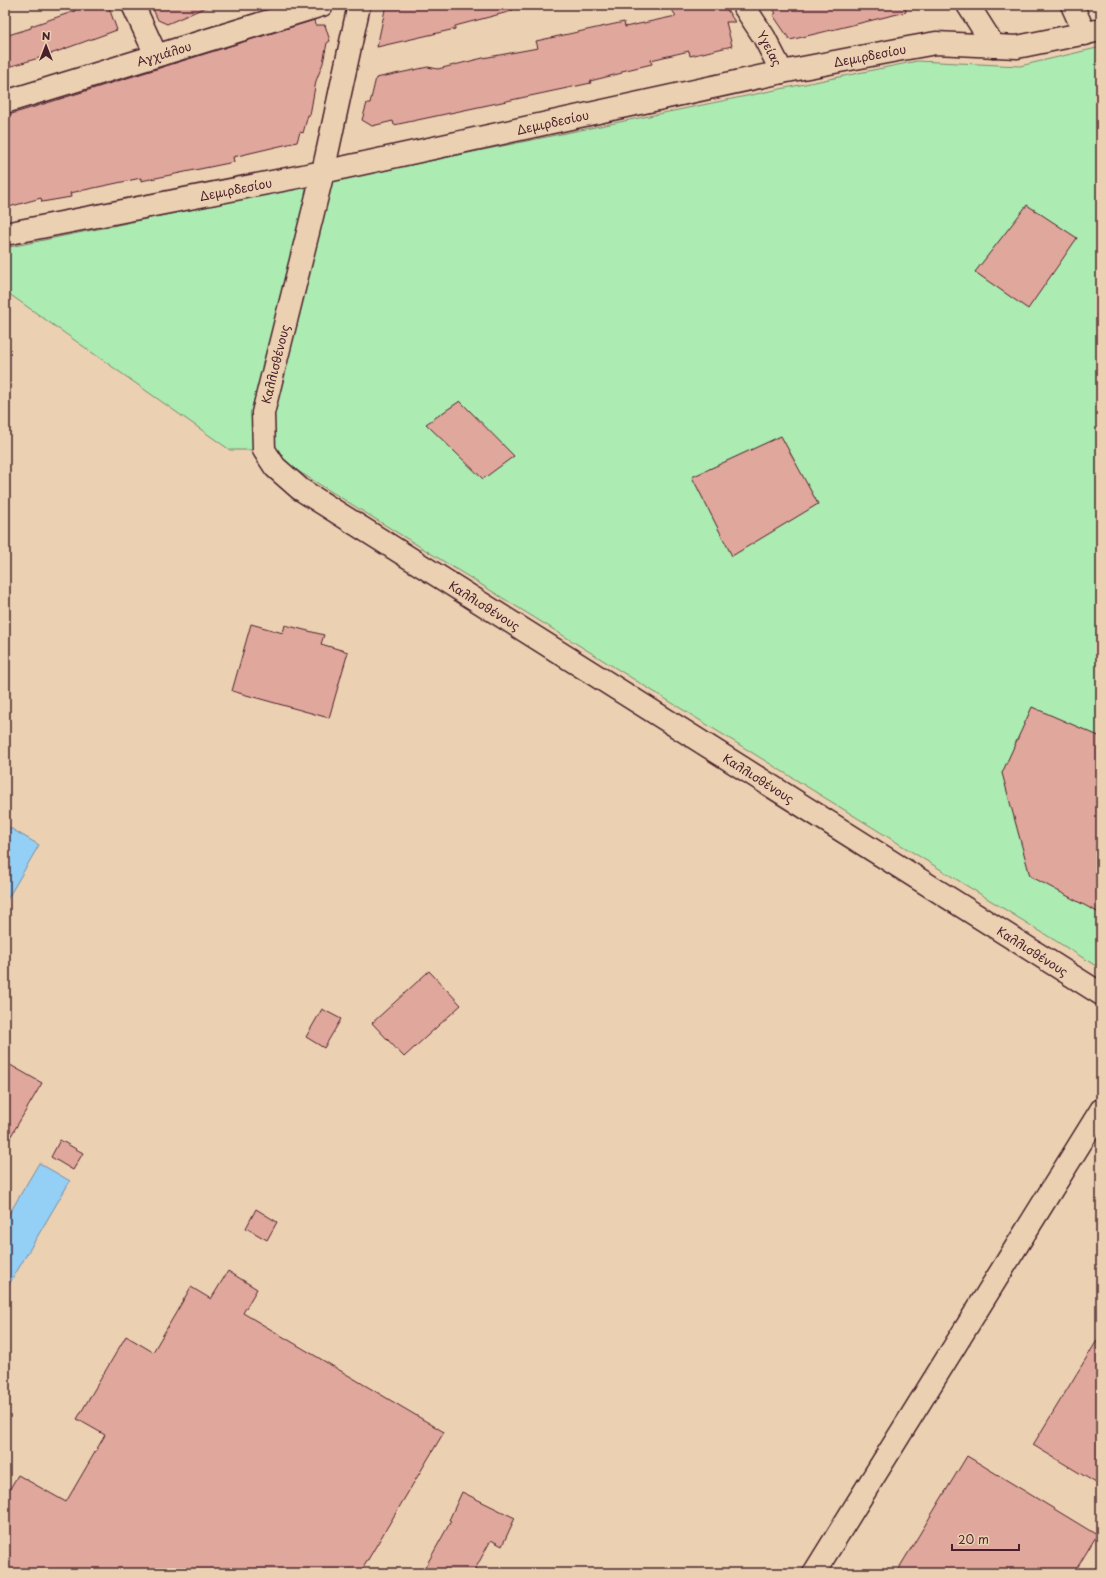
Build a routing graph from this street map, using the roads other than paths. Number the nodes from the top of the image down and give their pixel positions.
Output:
1 (134, 5) edge
2 (322, 5) edge
3 (359, 5) edge
4 (743, 5) edge
5 (968, 5) edge
6 (1072, 5) edge
7 (1093, 32) edge
8 (994, 46) junction
9 (156, 55) junction
10 (782, 72) junction
11 (5, 102) edge
12 (322, 172) junction
13 (5, 234) edge
14 (1101, 994) edge
15 (1101, 1110) edge
16 (814, 1573) edge

1 - 9 street
2 - 9 street, Αγχιάλου
3 - 12 street, Καλλισθένους
4 - 10 street, Υγείας
5 - 8 street
6 - 7 street
7 - 8 street, Δεμιρδεσίου
8 - 10 street, Δεμιρδεσίου
9 - 11 street, Αγχιάλου
10 - 12 street, Δεμιρδεσίου
12 - 13 street, Δεμιρδεσίου
12 - 14 street, Καλλισθένους
15 - 16 street

